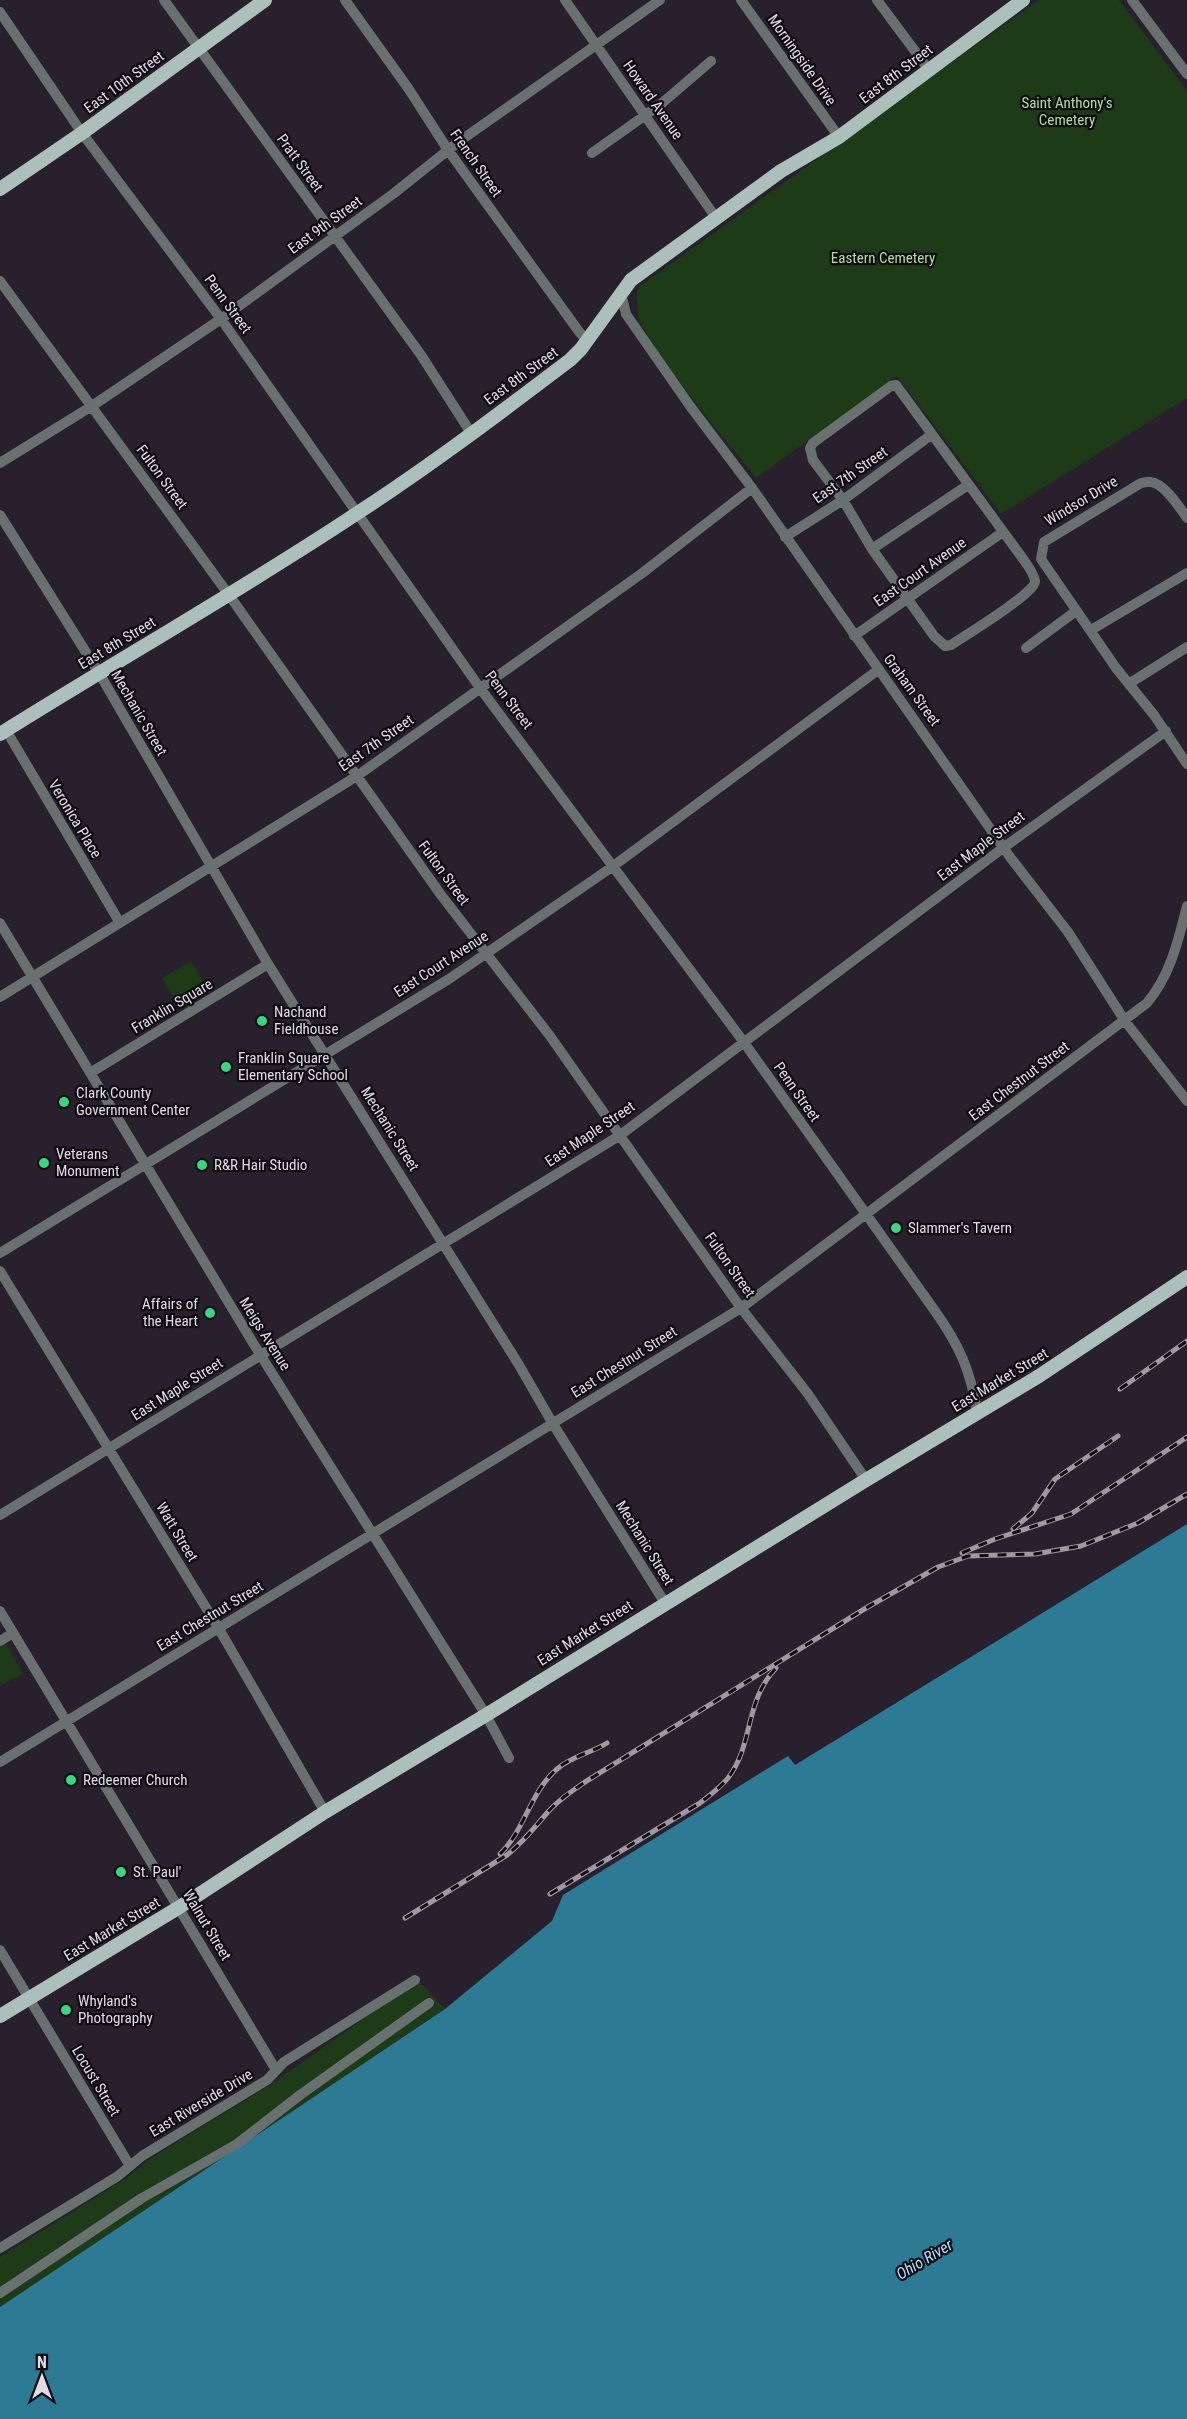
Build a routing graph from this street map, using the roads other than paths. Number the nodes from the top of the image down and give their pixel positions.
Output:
1 (164, 0) edge
2 (265, 0) edge
3 (345, 0) edge
4 (565, 0) edge
5 (660, 0) edge
6 (741, 0) edge
7 (877, 0) edge
8 (1023, 0) edge
9 (1132, 0) edge
10 (0, 12) edge
11 (597, 45) junction
12 (199, 49) junction
13 (711, 61) dead end
14 (929, 70) junction
15 (1187, 74) edge
16 (645, 115) junction
17 (82, 133) junction
18 (838, 137) junction
19 (448, 150) junction
20 (592, 153) dead end
21 (0, 189) edge
22 (716, 218) junction
23 (335, 236) junction
24 (0, 281) edge
25 (621, 293) junction
26 (221, 319) junction
27 (588, 340) junction
28 (92, 406) junction
29 (471, 433) junction
30 (931, 435) junction
31 (0, 463) edge
32 (968, 485) junction
33 (752, 488) junction
34 (843, 500) junction
35 (1182, 503) edge
36 (357, 514) junction
37 (0, 515) edge
38 (1187, 518) edge
39 (1003, 532) junction
40 (785, 537) junction
41 (872, 549) junction
42 (1187, 573) edge
43 (230, 594) junction
44 (907, 598) junction
45 (1076, 611) junction
46 (1091, 630) junction
47 (854, 636) junction
48 (1187, 646) edge
49 (1026, 648) dead end
50 (878, 670) junction
51 (99, 673) junction
52 (1130, 683) junction
53 (480, 688) junction
54 (1166, 731) junction
55 (3, 732) edge
56 (1186, 761) edge
57 (357, 776) junction
58 (1003, 848) junction
59 (213, 867) junction
60 (612, 867) junction
61 (1187, 906) edge
62 (0, 923) edge
63 (120, 924) junction
64 (485, 954) junction
65 (268, 964) junction
66 (32, 978) junction
67 (0, 997) edge
68 (1125, 1021) junction
69 (743, 1041) junction
70 (326, 1054) junction
71 (90, 1073) junction
72 (1187, 1101) edge
73 (619, 1136) junction
74 (144, 1165) junction
75 (865, 1215) junction
76 (444, 1244) junction
77 (0, 1253) edge
78 (0, 1271) edge
79 (1187, 1277) edge
80 (741, 1308) junction
81 (261, 1356) junction
82 (977, 1412) junction
83 (553, 1424) junction
84 (108, 1449) junction
85 (866, 1480) junction
86 (0, 1515) edge
87 (372, 1535) junction
88 (665, 1603) junction
89 (0, 1611) edge
90 (219, 1629) junction
91 (13, 1633) junction
92 (0, 1641) edge
93 (486, 1715) junction
94 (66, 1722) junction
95 (509, 1758) dead end
96 (0, 1762) edge
97 (325, 1812) junction
98 (178, 1908) junction
99 (0, 1950) edge
100 (415, 1980) dead end
101 (29, 1999) junction
102 (429, 2003) dead end
103 (0, 2016) edge
104 (276, 2070) junction
105 (130, 2166) junction
106 (0, 2248) edge
107 (0, 2293) edge

1 - 12 street, Pratt Street
2 - 12 main road, East 10th Street
3 - 19 street, French Street
4 - 11 street, Howard Avenue
5 - 11 street, East 9th Street
6 - 18 street, Morningside Drive
7 - 14 street
8 - 14 main road, East 8th Street
9 - 15 street
10 - 17 street, Penn Street
11 - 16 street, Howard Avenue
11 - 19 street, East 9th Street
12 - 17 main road, East 10th Street
12 - 23 street, Pratt Street
13 - 16 street
14 - 18 main road, East 8th Street
16 - 20 street
16 - 22 street, Howard Avenue
17 - 21 main road, East 10th Street
17 - 26 street, Penn Street
18 - 22 main road, East 8th Street
19 - 23 street, East 9th Street
19 - 27 street, French Street
22 - 25 main road, East 8th Street
23 - 26 street, East 9th Street
23 - 29 street, Pratt Street
24 - 28 street, Fulton Street
25 - 27 main road, East 8th Street
25 - 33 street, Graham Street
26 - 28 street, East 9th Street
26 - 36 street, Penn Street
27 - 29 main road, East 8th Street
28 - 31 street, East 9th Street
28 - 43 street, Fulton Street
29 - 36 main road, East 8th Street
30 - 32 street
30 - 34 street, East 7th Street
30 - 34 street
32 - 39 street
32 - 41 street
33 - 40 street, Graham Street
33 - 53 street, East 7th Street
34 - 40 street, East 7th Street
34 - 41 street
35 - 38 street, Windsor Drive
35 - 45 street, Windsor Drive
36 - 43 main road, East 8th Street
36 - 53 street, Penn Street
37 - 51 street, Mechanic Street
39 - 44 street, East Court Avenue
39 - 44 street
40 - 47 street, Graham Street
41 - 44 street
42 - 46 street
43 - 51 main road, East 8th Street
43 - 57 street, Fulton Street
44 - 47 street, East Court Avenue
45 - 46 street, Windsor Drive
45 - 49 street
46 - 52 street, Windsor Drive
47 - 50 street, Graham Street
48 - 52 street
50 - 58 street, Graham Street
50 - 60 street, East Court Avenue
51 - 55 main road, East 8th Street
51 - 59 street, Mechanic Street
52 - 54 street, Windsor Drive
53 - 57 street, East 7th Street
53 - 60 street, Penn Street
54 - 56 street, Windsor Drive
54 - 58 street, East Maple Street
55 - 63 street, Veronica Place
57 - 59 street, East 7th Street
57 - 64 street, Fulton Street
58 - 68 street, Graham Street
58 - 69 street, East Maple Street
59 - 63 street, East 7th Street
59 - 65 street, Mechanic Street
60 - 64 street, East Court Avenue
60 - 69 street, Penn Street
61 - 68 street, East Chestnut Street
62 - 66 street, Meigs Avenue
63 - 66 street, East 7th Street
64 - 70 street, East Court Avenue
64 - 73 street, Fulton Street
65 - 70 street, Mechanic Street
65 - 71 street, Franklin Square
66 - 67 street, East 7th Street
66 - 71 street, Meigs Avenue
68 - 72 street, Graham Street
68 - 75 street, East Chestnut Street
69 - 73 street, East Maple Street
69 - 75 street, Penn Street
70 - 74 street, East Court Avenue
70 - 76 street, Mechanic Street
71 - 74 street, Meigs Avenue
73 - 76 street, East Maple Street
73 - 80 street, Fulton Street
74 - 77 street, East Court Avenue
74 - 81 street, Meigs Avenue
75 - 80 street, East Chestnut Street
75 - 82 street, Penn Street
76 - 81 street, East Maple Street
76 - 83 street, Mechanic Street
78 - 84 street, Watt Street
79 - 82 main road, East Market Street
80 - 83 street, East Chestnut Street
80 - 85 street, Fulton Street
81 - 84 street, East Maple Street
81 - 87 street, Meigs Avenue
82 - 85 main road, East Market Street
83 - 87 street, East Chestnut Street
83 - 88 street, Mechanic Street
84 - 86 street, East Maple Street
84 - 90 street, Watt Street
85 - 88 main road, East Market Street
87 - 90 street, East Chestnut Street
87 - 93 street, Meigs Avenue
88 - 93 main road, East Market Street
89 - 91 street, Walnut Street
90 - 94 street, East Chestnut Street
90 - 97 street, Watt Street
91 - 92 street
91 - 94 street, Walnut Street
93 - 95 street, Meigs Avenue
93 - 97 main road, East Market Street
94 - 96 street, East Chestnut Street
94 - 98 street, Walnut Street
97 - 98 main road, East Market Street
98 - 101 main road, East Market Street
98 - 104 street, Walnut Street
99 - 101 street, Locust Street
100 - 104 street, East Riverside Drive
101 - 103 main road, East Market Street
101 - 105 street, Locust Street
102 - 107 street
104 - 105 street, East Riverside Drive
105 - 106 street, East Riverside Drive

